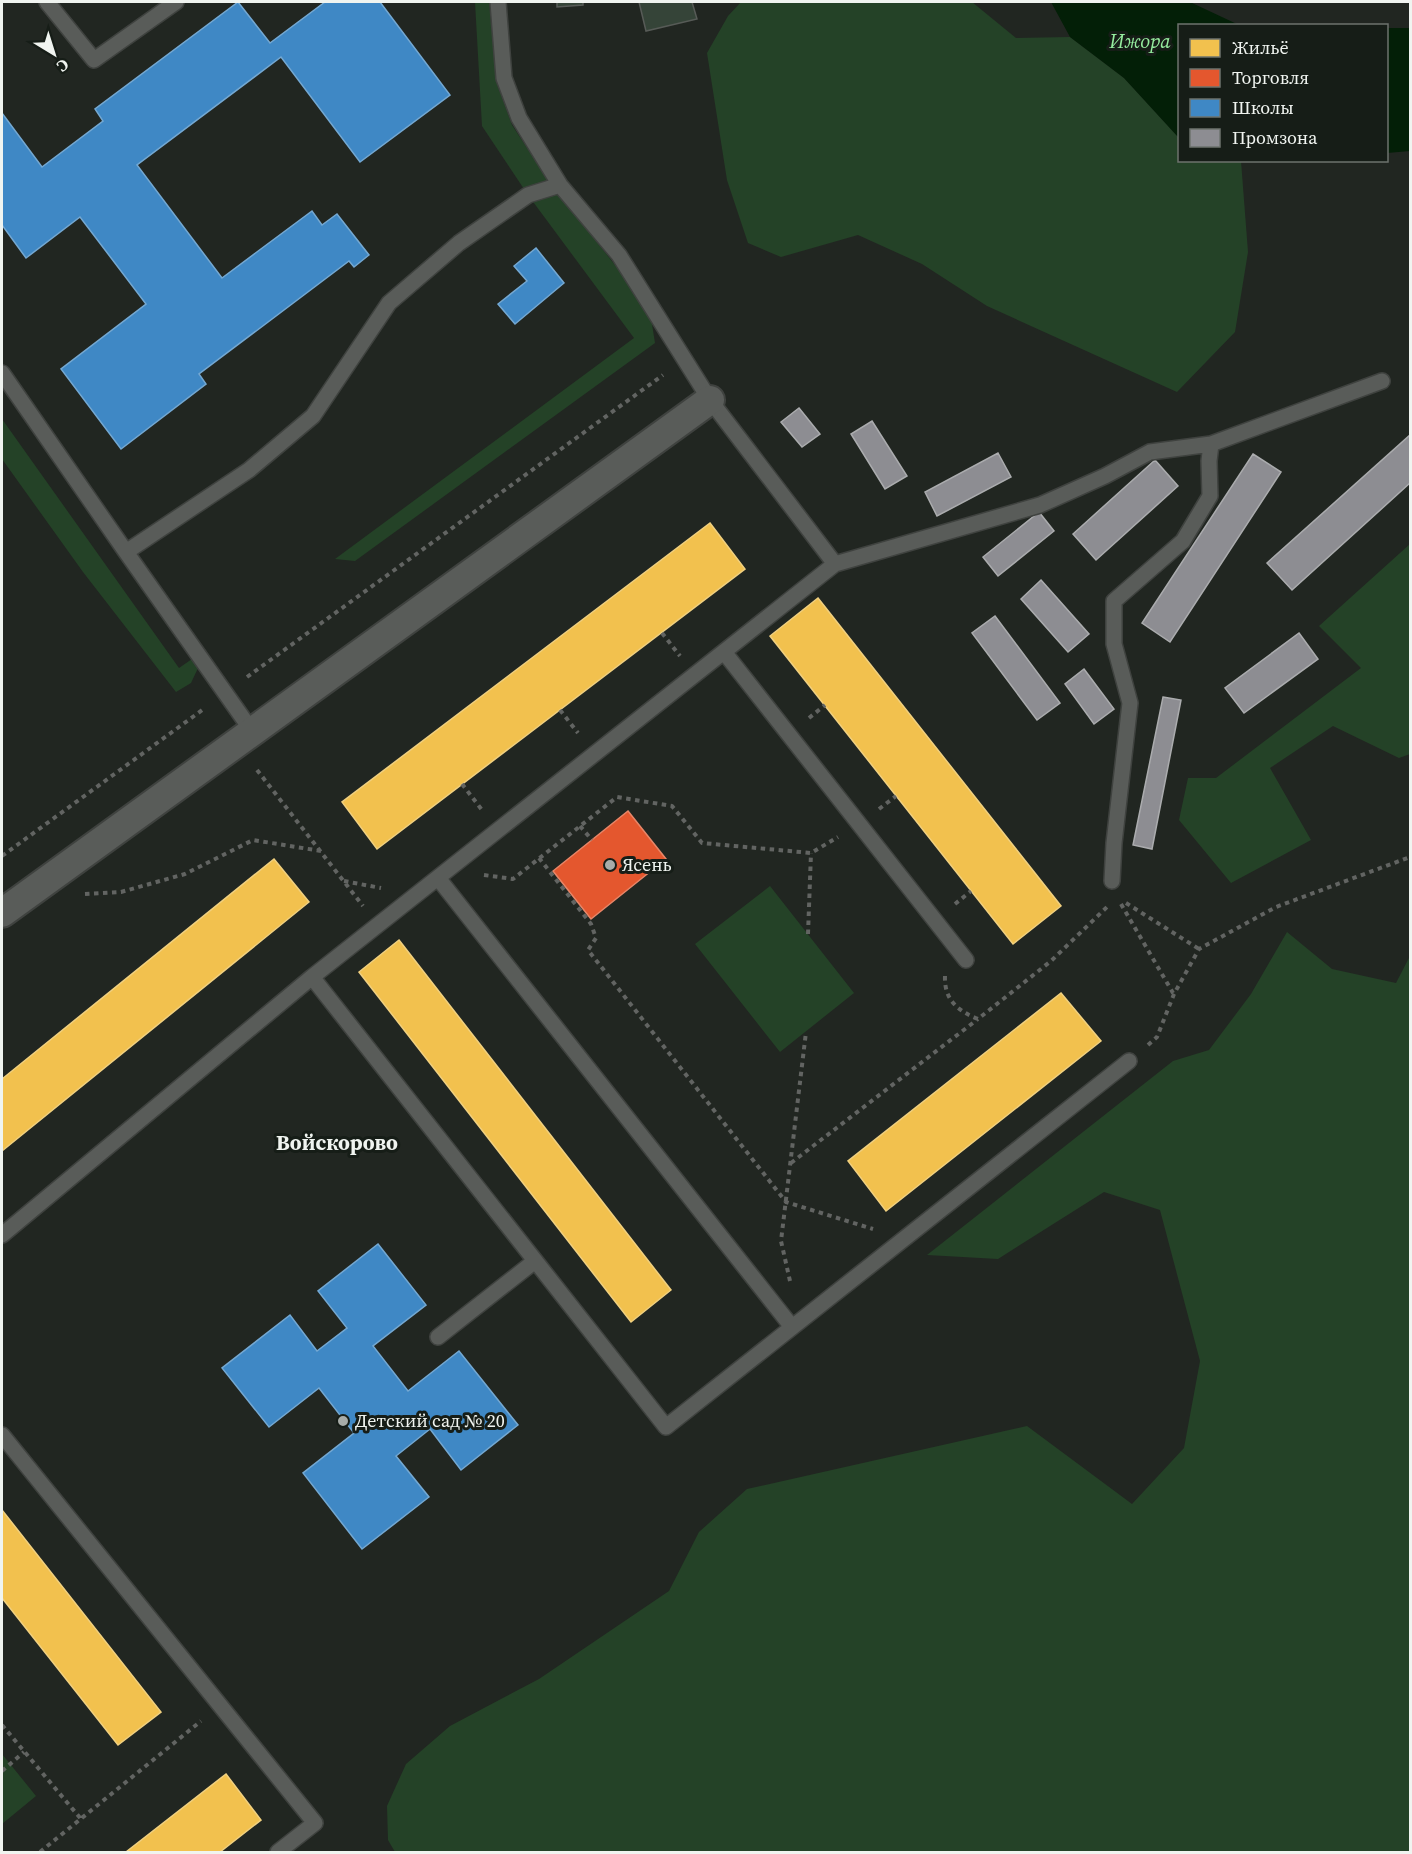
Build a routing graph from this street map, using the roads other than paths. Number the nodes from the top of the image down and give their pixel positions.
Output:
1 (48, 2) edge
2 (176, 2) edge
3 (498, 2) edge
4 (560, 185) junction
5 (2, 373) edge
6 (1382, 381) dead end
7 (710, 400) junction
8 (1211, 444) junction
9 (126, 552) junction
10 (835, 564) junction
11 (724, 652) junction
12 (244, 737) junction
13 (443, 874) junction
14 (1112, 881) road end
15 (2, 913) edge
16 (966, 960) dead end
17 (312, 978) junction
18 (1129, 1061) dead end
19 (2, 1234) edge
20 (535, 1261) junction
21 (796, 1324) junction
22 (438, 1337) dead end
23 (2, 1436) edge
24 (278, 1852) edge

1 - 2 lane
3 - 4 lane
4 - 7 lane
4 - 9 lane
5 - 9 lane
6 - 8 lane
7 - 10 lane
7 - 12 street
8 - 10 lane
8 - 14 lane
9 - 12 lane
10 - 11 lane
11 - 13 lane
11 - 16 lane
12 - 15 street
13 - 17 lane
13 - 21 lane
17 - 19 lane
17 - 20 lane
18 - 21 lane
20 - 21 lane
20 - 22 lane
23 - 24 lane

